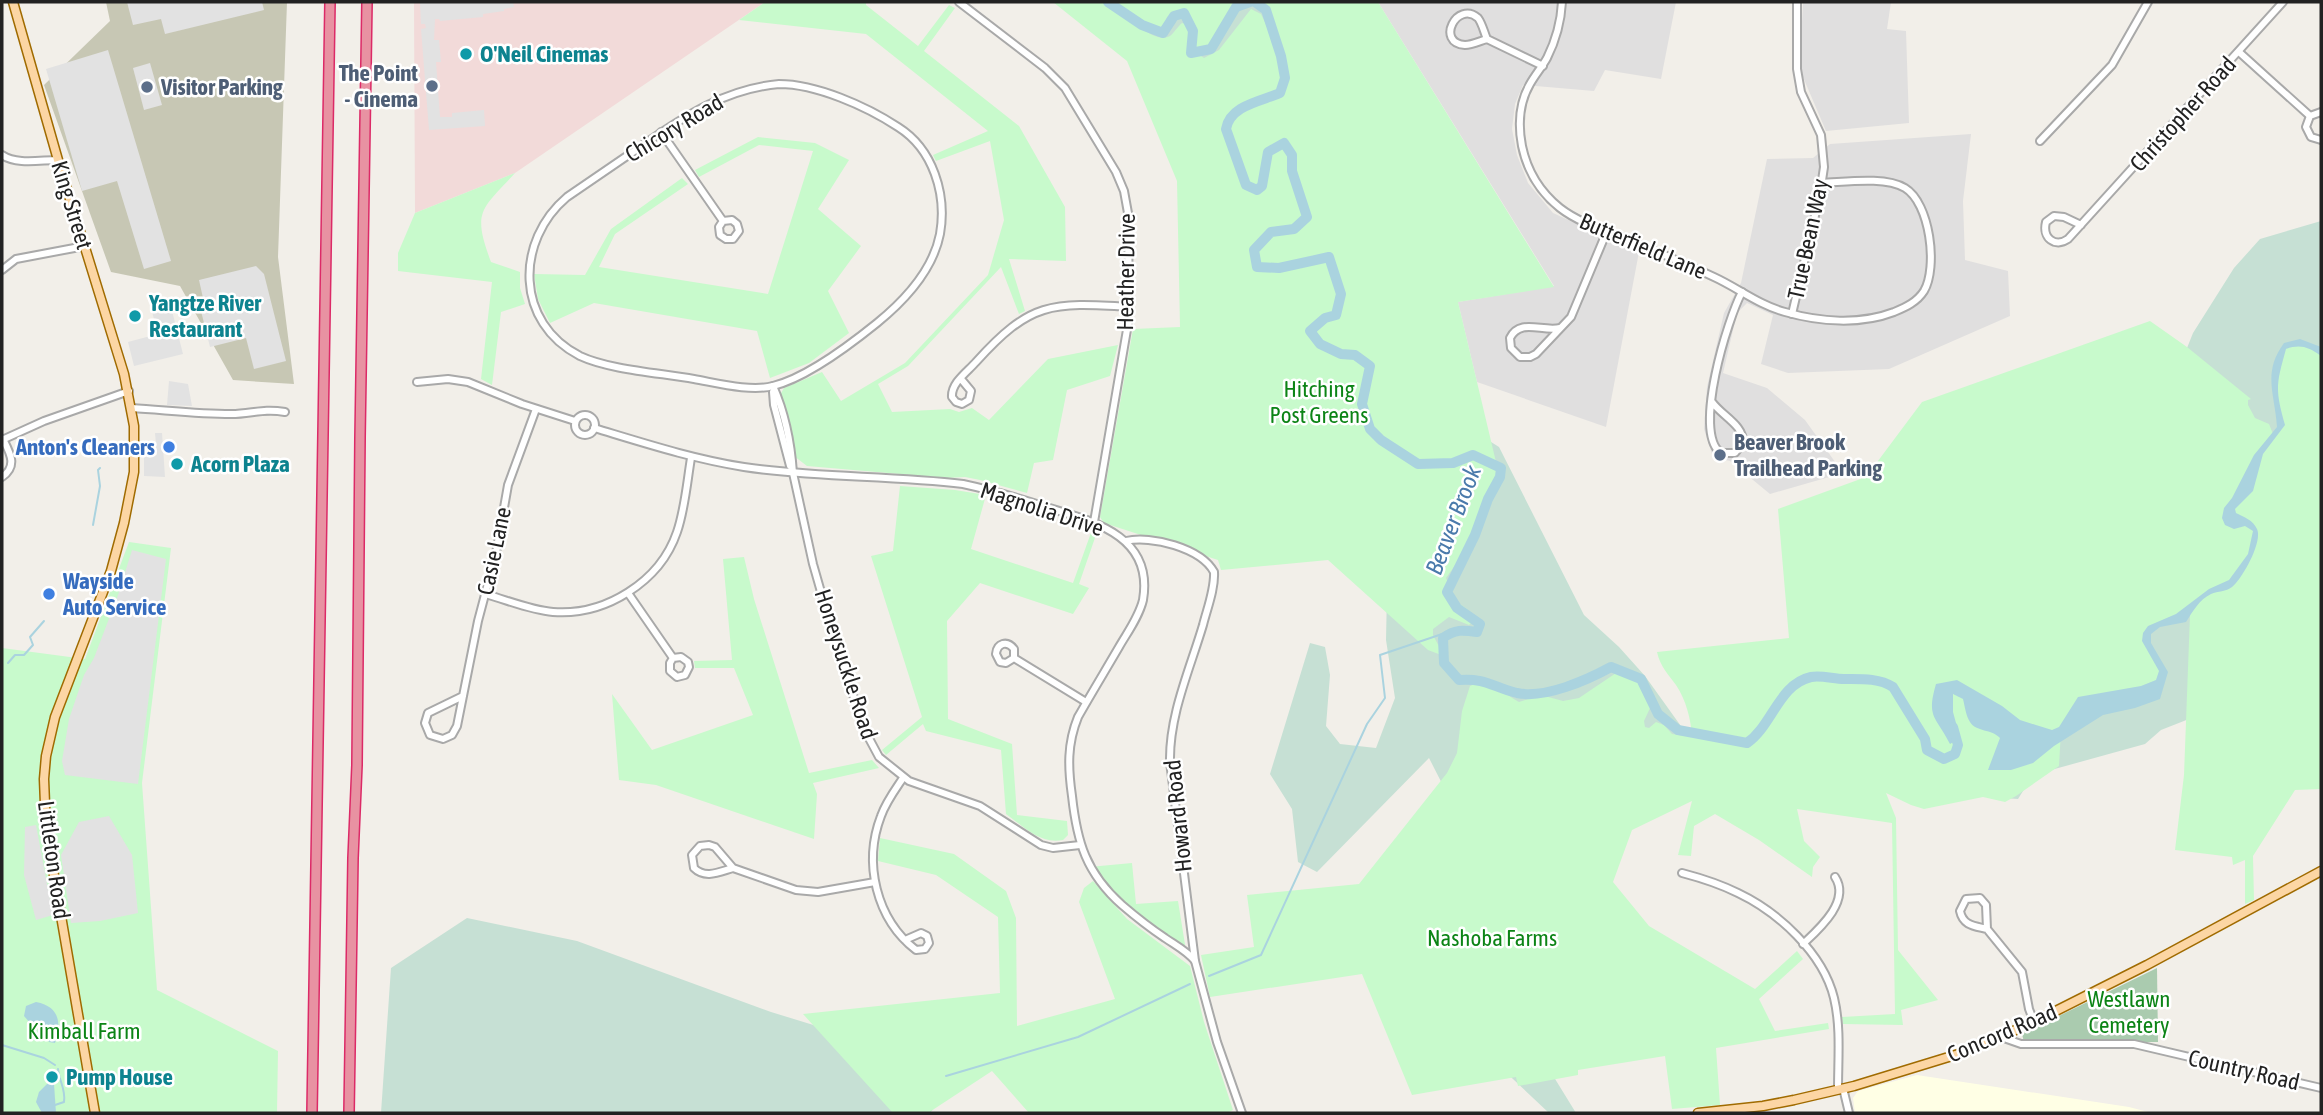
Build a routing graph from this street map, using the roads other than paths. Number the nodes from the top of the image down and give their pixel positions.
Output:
1 (13, 2) edge
2 (323, 2) edge
3 (330, 2) edge
4 (367, 2) edge
5 (959, 2) edge
6 (1562, 2) edge
7 (1797, 2) edge
8 (2148, 2) edge
9 (2283, 2) edge
10 (1487, 39) junction
11 (2239, 52) junction
12 (1543, 66) junction
13 (328, 112) junction
14 (2321, 112) edge
15 (2310, 116) junction
16 (661, 132) junction
17 (2321, 140) edge
18 (2040, 141) dead end
19 (2, 155) edge
20 (58, 160) junction
21 (1822, 183) junction
22 (723, 221) dead end
23 (2081, 225) junction
24 (1607, 231) junction
25 (85, 246) junction
26 (2, 270) edge
27 (1742, 292) junction
28 (1129, 307) junction
29 (1792, 314) junction
30 (1560, 328) junction
31 (961, 379) dead end
32 (417, 382) dead end
33 (773, 386) junction
34 (129, 391) junction
35 (1712, 402) junction
36 (132, 408) junction
37 (536, 409) junction
38 (285, 412) dead end
39 (575, 421) junction
40 (594, 428) junction
41 (2, 440) edge
42 (691, 458) junction
43 (793, 473) junction
44 (2, 477) edge
45 (1094, 522) junction
46 (1126, 541) junction
47 (628, 593) junction
48 (485, 594) junction
49 (673, 658) dead end
50 (1014, 658) dead end
51 (463, 696) junction
52 (1086, 702) junction
53 (902, 778) junction
54 (1080, 845) junction
55 (733, 868) junction
56 (2321, 871) edge
57 (1682, 873) dead end
58 (1835, 877) dead end
59 (875, 881) junction
60 (1987, 929) junction
61 (905, 940) dead end
62 (1803, 944) junction
63 (1195, 961) junction
64 (2034, 1022) junction
65 (2001, 1037) junction
66 (2321, 1088) edge
67 (1841, 1089) junction
68 (96, 1113) edge
69 (312, 1113) edge
70 (349, 1113) edge
71 (1242, 1113) edge
72 (1698, 1113) edge
73 (1849, 1113) edge

1 - 20 main road, King Street
2 - 13 highway
3 - 13 highway
4 - 70 highway
5 - 28 street, Heather Drive
6 - 12 street, Butterfield Lane
7 - 21 street, True Bean Way
8 - 18 street
9 - 11 street, Christopher Road
10 - 10 street
10 - 12 street
11 - 15 street
11 - 23 street, Christopher Road
12 - 24 street, Butterfield Lane
13 - 69 highway
14 - 15 street
15 - 17 street
16 - 22 street
16 - 33 street, Chicory Road
16 - 33 street, Chicory Road
19 - 20 street
20 - 25 main road, King Street
21 - 29 street, True Bean Way
21 - 29 street
23 - 23 street, Christopher Road
24 - 27 street, Butterfield Lane
24 - 30 street
25 - 26 street
25 - 34 main road, King Street
27 - 29 street, Butterfield Lane
27 - 35 street
28 - 31 street
28 - 45 street, Heather Drive
30 - 30 street
32 - 37 street, Magnolia Drive
33 - 43 street
34 - 36 main road, King Street
34 - 41 street
35 - 35 street
36 - 38 street
36 - 68 main road, Littleton Road
37 - 39 street, Magnolia Drive
37 - 48 street, Casie Lane
39 - 40 street, Magnolia Drive
39 - 40 street, Magnolia Drive
40 - 42 street, Magnolia Drive
41 - 44 street
42 - 43 street, Magnolia Drive
42 - 47 street
43 - 45 street, Magnolia Drive
43 - 53 street, Honeysuckle Road
45 - 46 street, Magnolia Drive
46 - 52 street, Magnolia Drive
46 - 63 street, Howard Road
47 - 48 street
47 - 49 street
48 - 51 street, Casie Lane
50 - 52 street
51 - 51 street, Casie Lane
52 - 54 street, Magnolia Drive
53 - 54 street, Honeysuckle Road
53 - 59 street
54 - 63 street, Magnolia Drive
55 - 55 street
55 - 59 street
56 - 64 main road, Concord Road
57 - 62 street
58 - 62 street
59 - 61 street
60 - 60 street
60 - 64 street
62 - 67 street
63 - 71 street, Howard Road
64 - 65 main road, Concord Road
65 - 66 street, Country Road
65 - 67 main road, Concord Road
67 - 72 main road, Concord Road
67 - 73 street

